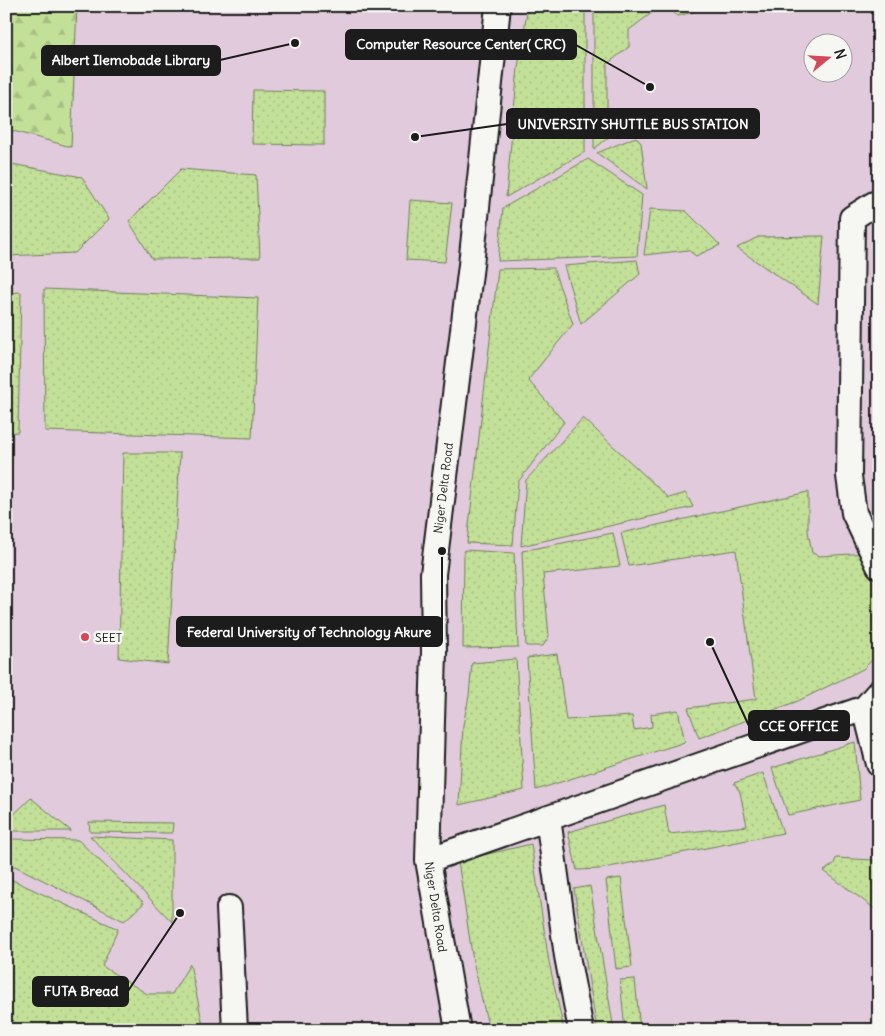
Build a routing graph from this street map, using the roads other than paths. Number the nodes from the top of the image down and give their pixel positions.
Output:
1 (498, 6) edge
2 (879, 205) edge
3 (879, 566) edge
4 (872, 700) edge
5 (879, 764) edge
6 (548, 818) junction
7 (428, 860) junction
8 (229, 908) dead end
9 (235, 1030) edge
10 (458, 1030) edge
11 (581, 1030) edge

1 - 7 street, Niger Delta Road
2 - 3 street
4 - 5 street
4 - 6 street
6 - 7 street
6 - 11 street
7 - 10 street, Niger Delta Road
8 - 9 street

